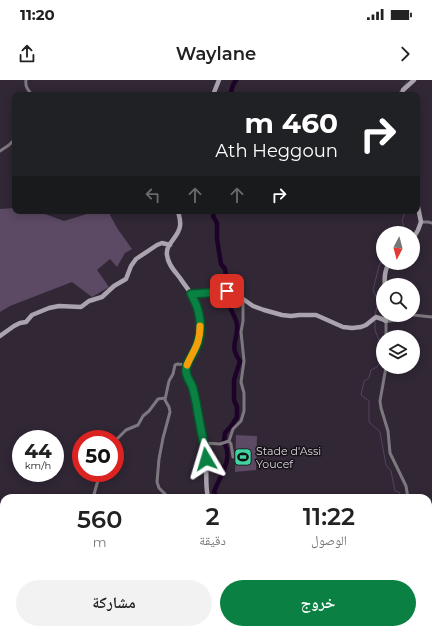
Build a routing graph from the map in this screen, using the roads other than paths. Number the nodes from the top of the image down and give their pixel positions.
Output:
1 (26, 80) edge
2 (219, 80) edge
3 (414, 80) edge
4 (30, 92) edge
5 (214, 92) edge
6 (403, 92) edge
7 (12, 142) edge
8 (0, 152) edge
9 (179, 214) edge
10 (419, 214) edge
11 (421, 222) junction
12 (432, 223) edge
13 (420, 226) edge
14 (170, 245) junction
15 (191, 294) junction
16 (243, 299) junction
17 (420, 316) edge
18 (376, 317) edge
19 (432, 317) edge
20 (0, 336) edge
21 (187, 365) junction
22 (386, 374) edge
23 (165, 398) junction
24 (124, 432) edge
25 (229, 441) junction
26 (204, 443) junction
27 (233, 456) dead end
28 (97, 482) edge
29 (94, 494) edge
30 (165, 494) edge
31 (207, 494) edge
32 (407, 494) edge

1 - 4 street
2 - 5 street
3 - 6 street
7 - 8 street
9 - 14 street
10 - 11 street
11 - 12 street
11 - 13 street
14 - 15 street
14 - 20 street
15 - 16 street
15 - 21 street
16 - 18 street
16 - 25 street
17 - 19 street
21 - 23 street
21 - 26 street
22 - 32 street
23 - 24 street
23 - 30 street
25 - 26 street
25 - 27 street
26 - 31 street
28 - 29 street

